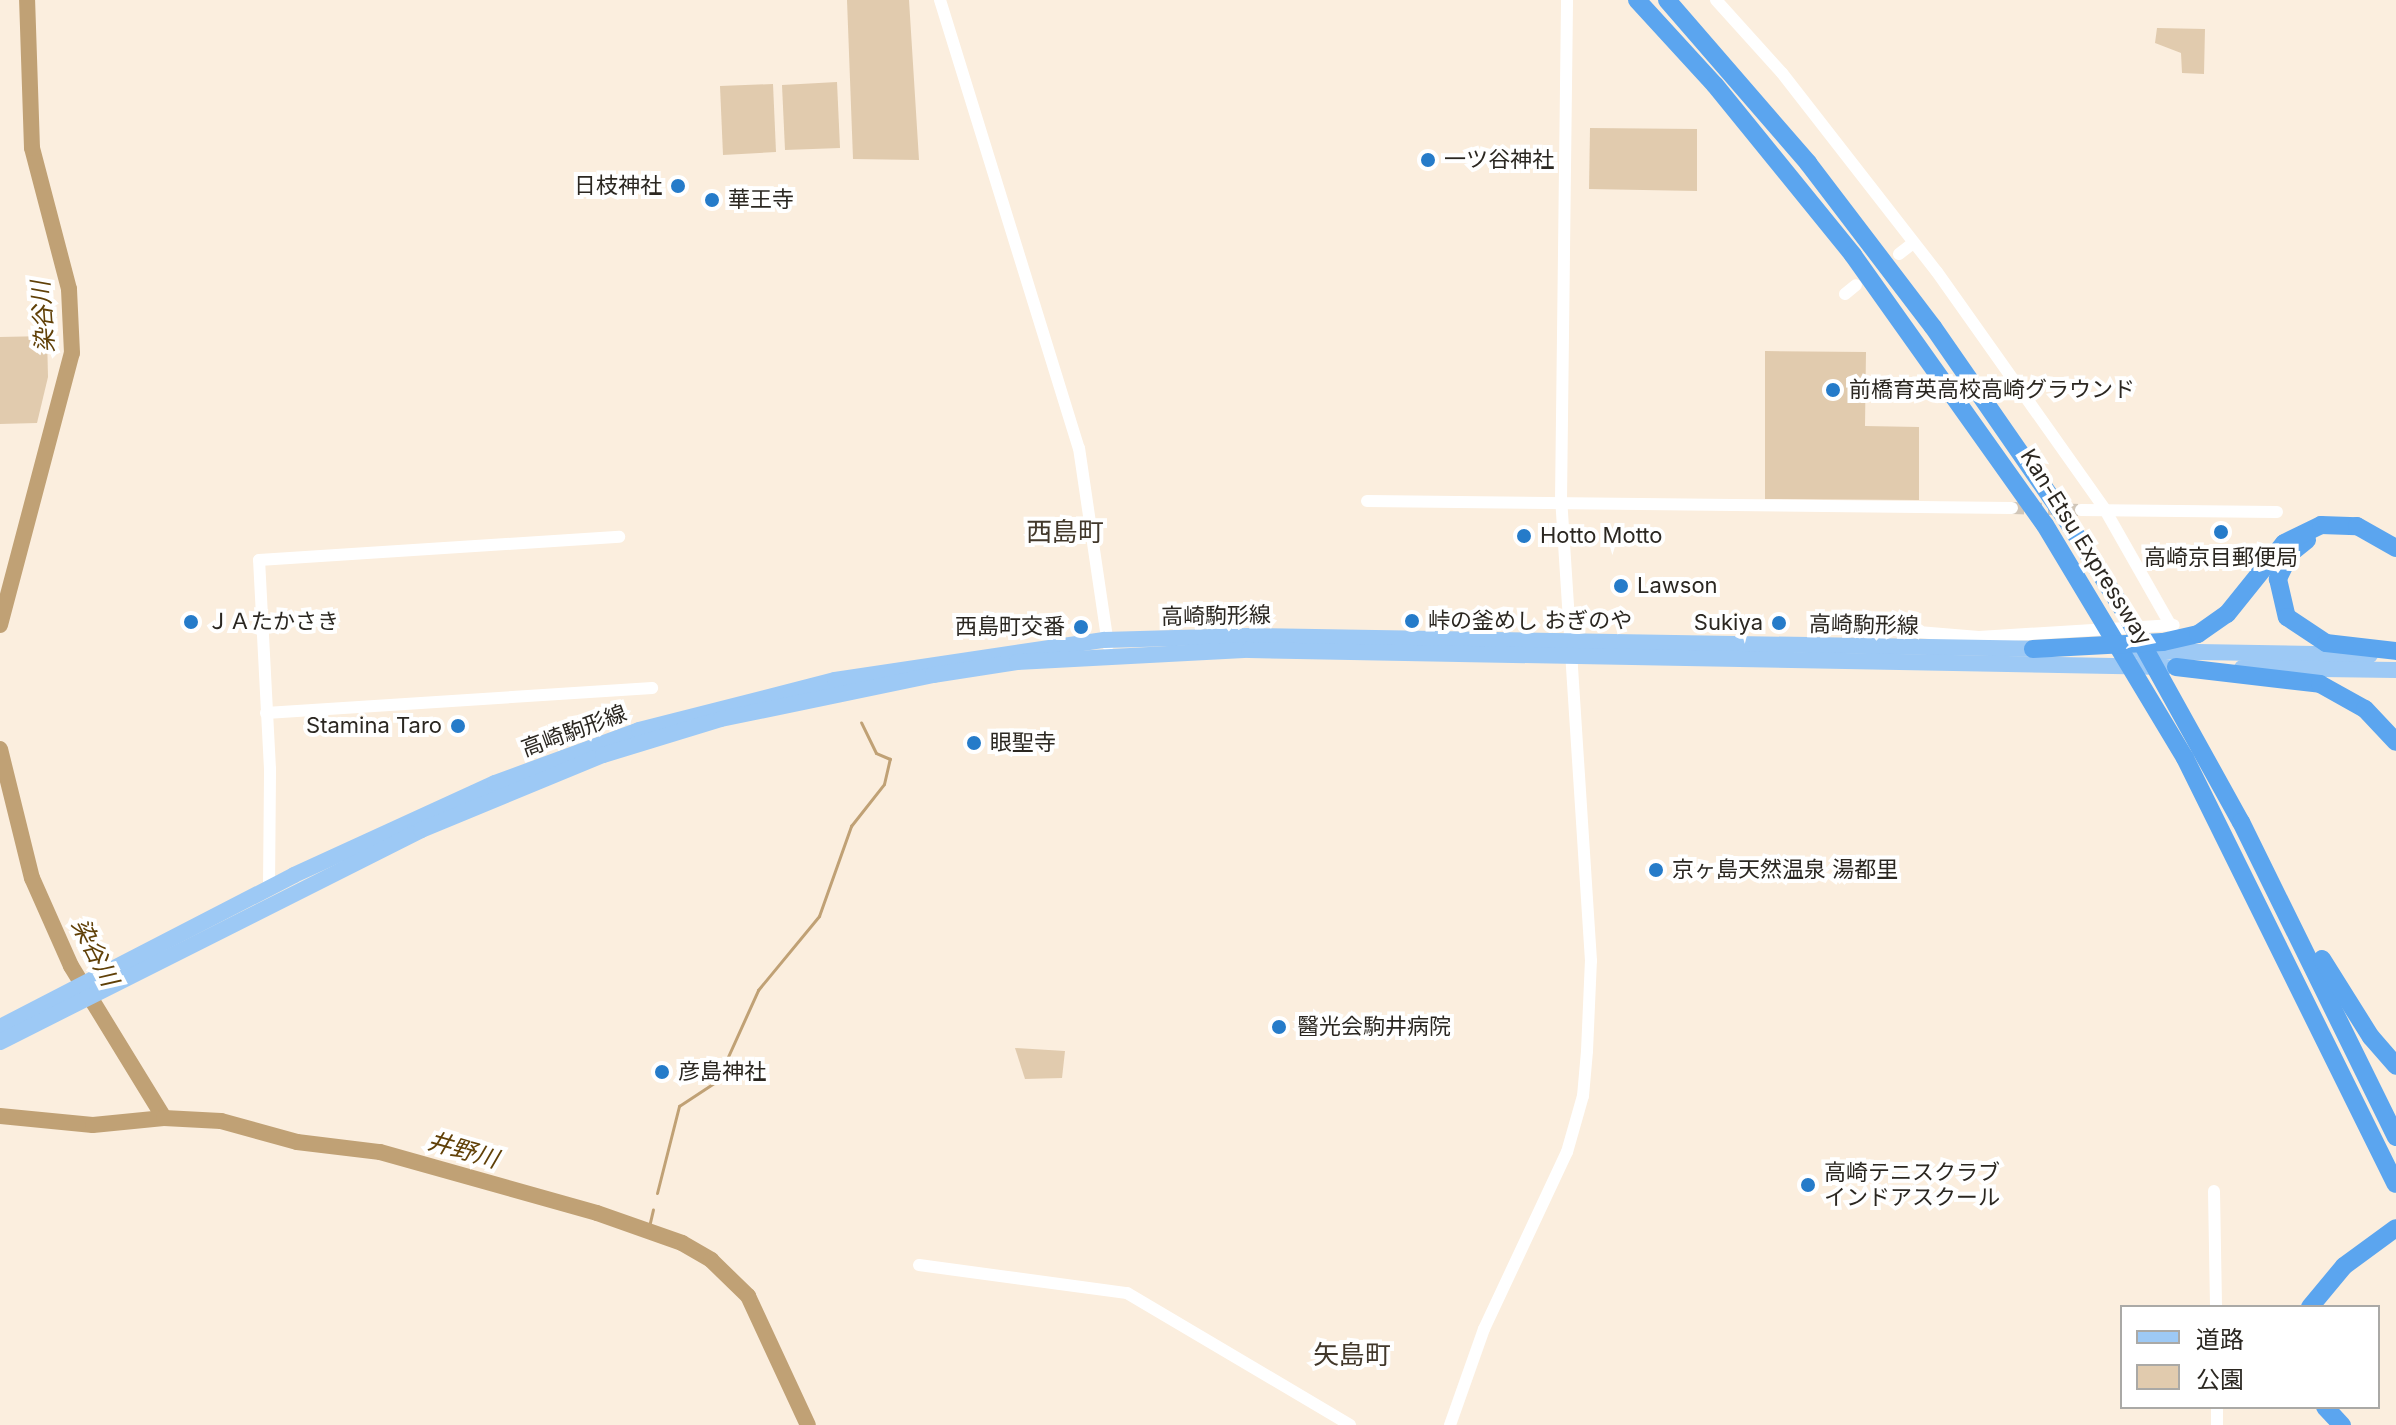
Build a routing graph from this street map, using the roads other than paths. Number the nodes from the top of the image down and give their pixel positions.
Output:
1 (940, 0) edge
2 (1567, 0) edge
3 (1637, 0) edge
4 (1667, 0) edge
5 (1716, 0) edge
6 (1913, 243) junction
7 (1899, 254) dead end
8 (1856, 285) dead end
9 (1845, 294) dead end
10 (1367, 501) dead end
11 (1561, 501) junction
12 (2012, 508) tunnel mouth
13 (2104, 508) junction
14 (2081, 510) tunnel mouth
15 (2277, 512) dead end
16 (619, 537) dead end
17 (2396, 548) edge
18 (2396, 562) edge
19 (1104, 640) junction
20 (1569, 647) junction
21 (2033, 649) junction
22 (2396, 653) edge
23 (1872, 654) junction
24 (1115, 655) junction
25 (2176, 667) junction
26 (2396, 670) edge
27 (652, 688) dead end
28 (266, 713) junction
29 (2396, 742) edge
30 (2241, 822) junction
31 (269, 888) junction
32 (103, 982) junction
33 (69, 999) junction
34 (2319, 1021) junction
35 (0, 1027) edge
36 (0, 1042) edge
37 (2396, 1066) edge
38 (2396, 1137) edge
39 (2396, 1184) edge
40 (2214, 1191) dead end
41 (2396, 1199) edge
42 (2396, 1228) edge
43 (2396, 1239) edge
44 (919, 1265) dead end
45 (2216, 1305) edge
46 (2312, 1305) edge
47 (2324, 1305) edge
48 (2312, 1409) edge
49 (2327, 1409) edge
50 (1350, 1425) edge
51 (1450, 1425) edge
52 (2325, 1425) edge
53 (2342, 1425) edge

1 - 19 street
2 - 11 street
3 - 34 highway, Kan-Etsu Expressway
4 - 30 highway, Kan-Etsu Expressway
5 - 6 street
6 - 7 street
6 - 13 street
8 - 9 street
10 - 11 street
11 - 12 street
11 - 20 street
13 - 14 street
13 - 15 street
13 - 23 street
16 - 28 street
17 - 21 highway
18 - 22 highway
19 - 20 main road, 高崎駒形線
19 - 24 street
19 - 31 main road, 高崎駒形線
20 - 23 main road, 高崎駒形線
20 - 24 main road, 高崎駒形線
20 - 51 street
21 - 22 main road, 高崎駒形線
21 - 23 main road, 高崎駒形線
23 - 25 main road, 高崎駒形線
24 - 32 main road, 高崎駒形線
25 - 26 main road, 高崎駒形線
25 - 29 highway
27 - 28 street
28 - 31 street
30 - 37 highway
30 - 38 highway, Kan-Etsu Expressway
31 - 32 main road, 高崎駒形線
32 - 33 main road
33 - 35 main road
33 - 36 main road
34 - 39 highway, Kan-Etsu Expressway
34 - 41 highway
40 - 45 street
42 - 46 highway
43 - 47 highway
44 - 50 street
48 - 52 highway
49 - 53 highway

